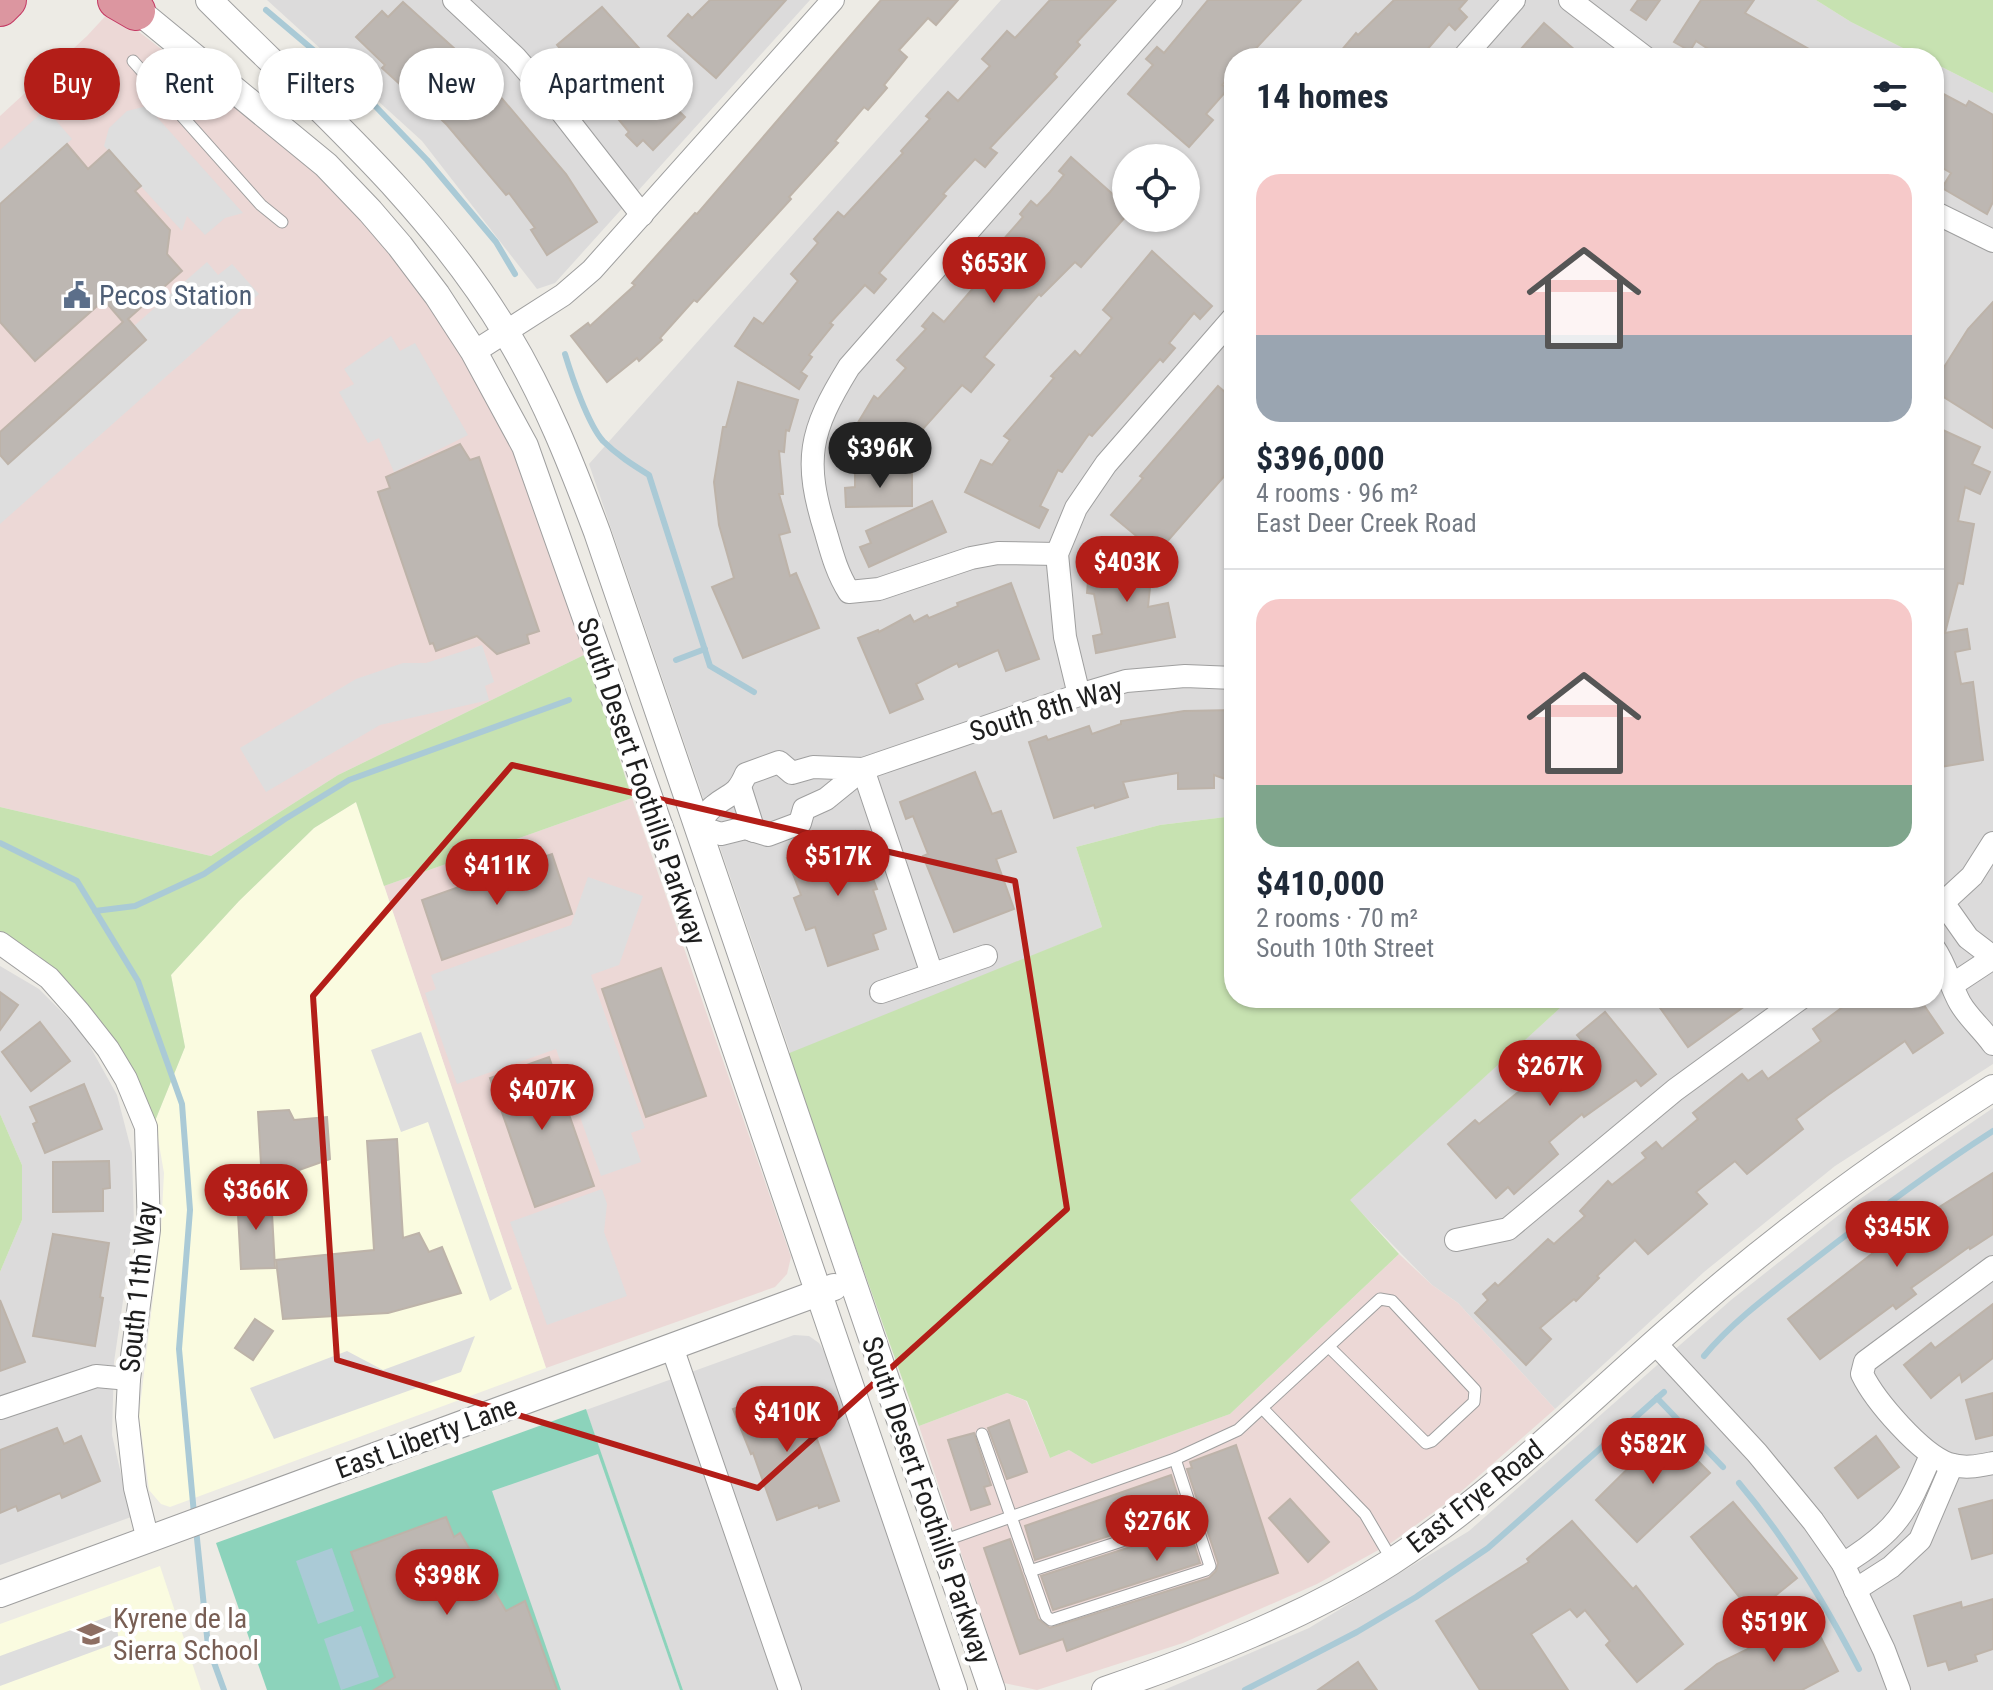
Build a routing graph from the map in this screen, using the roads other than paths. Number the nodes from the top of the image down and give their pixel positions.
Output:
1 (7, 0) edge
2 (209, 0) edge
3 (454, 0) edge
4 (833, 0) edge
5 (1171, 0) edge
6 (1514, 0) edge
7 (1570, 0) edge
8 (126, 4) edge
9 (0, 7) edge
10 (1472, 48) edge
11 (1633, 48) edge
12 (133, 61) dead end
13 (642, 215) junction
14 (1944, 217) edge
15 (282, 222) dead end
16 (1993, 241) edge
17 (1224, 328) edge
18 (506, 333) junction
19 (474, 352) junction
20 (1057, 554) junction
21 (1224, 678) edge
22 (1079, 695) junction
23 (863, 769) junction
24 (792, 773) junction
25 (740, 787) junction
26 (804, 809) junction
27 (696, 826) junction
28 (754, 831) junction
29 (1993, 843) edge
30 (1944, 902) edge
31 (1944, 912) edge
32 (0, 943) edge
33 (986, 956) dead end
34 (1993, 957) edge
35 (1944, 965) edge
36 (932, 974) junction
37 (1952, 985) junction
38 (881, 992) dead end
39 (1782, 1008) edge
40 (1989, 1030) edge
41 (1993, 1088) edge
42 (1456, 1240) dead end
43 (1993, 1267) edge
44 (852, 1281) junction
45 (819, 1293) junction
46 (1655, 1343) junction
47 (672, 1347) junction
48 (1329, 1347) junction
49 (129, 1379) junction
50 (0, 1408) edge
51 (1263, 1409) junction
52 (982, 1434) dead end
53 (1931, 1455) junction
54 (1175, 1459) junction
55 (1993, 1463) edge
56 (1952, 1465) junction
57 (1010, 1516) junction
58 (1195, 1517) junction
59 (157, 1537) junction
60 (940, 1542) junction
61 (1392, 1561) junction
62 (1843, 1564) junction
63 (1030, 1571) junction
64 (1855, 1590) junction
65 (0, 1594) edge
66 (790, 1690) edge
67 (954, 1690) edge
68 (992, 1690) edge
69 (1105, 1690) edge
70 (1899, 1690) edge

1 - 9 highway
2 - 18 street, South Desert Foothills Parkway
3 - 13 street
4 - 13 street
5 - 20 street
6 - 10 street
7 - 11 street
8 - 19 street, South Desert Foothills Parkway
12 - 15 lane
13 - 18 street
14 - 16 street
17 - 20 street
18 - 19 street
18 - 27 street, South Desert Foothills Parkway
19 - 45 street, South Desert Foothills Parkway
20 - 22 street
21 - 22 street, South 8th Way
22 - 23 street, South 8th Way
23 - 24 street, South 8th Way
23 - 26 street, South 8th Way
23 - 36 street
24 - 25 street, South 8th Way
24 - 26 street
25 - 27 street, South 8th Way
25 - 28 street
26 - 28 street, South 8th Way
27 - 28 street, South 8th Way
27 - 44 street, South Desert Foothills Parkway
29 - 30 street
31 - 34 street
32 - 49 street, South 11th Way
33 - 36 street
34 - 37 street
35 - 37 street
36 - 38 street
37 - 40 street
39 - 42 street
41 - 46 street, East Frye Road
43 - 53 street
44 - 45 street, East Liberty Lane
44 - 60 street, South Desert Foothills Parkway
45 - 47 street, East Liberty Lane
45 - 67 street, South Desert Foothills Parkway
46 - 61 street, East Frye Road
46 - 62 street
47 - 59 street, East Liberty Lane
47 - 66 street
48 - 48 lane
48 - 51 lane
49 - 50 street
49 - 59 street, South 11th Way
51 - 54 lane
51 - 61 lane
52 - 57 lane
53 - 56 street
53 - 62 street
54 - 57 lane
54 - 58 lane
55 - 56 street
56 - 64 street
57 - 60 lane
57 - 63 lane
58 - 63 lane
58 - 63 lane
59 - 65 street, East Liberty Lane
60 - 68 street, South Desert Foothills Parkway
61 - 69 street, East Frye Road
62 - 64 street
64 - 70 street

